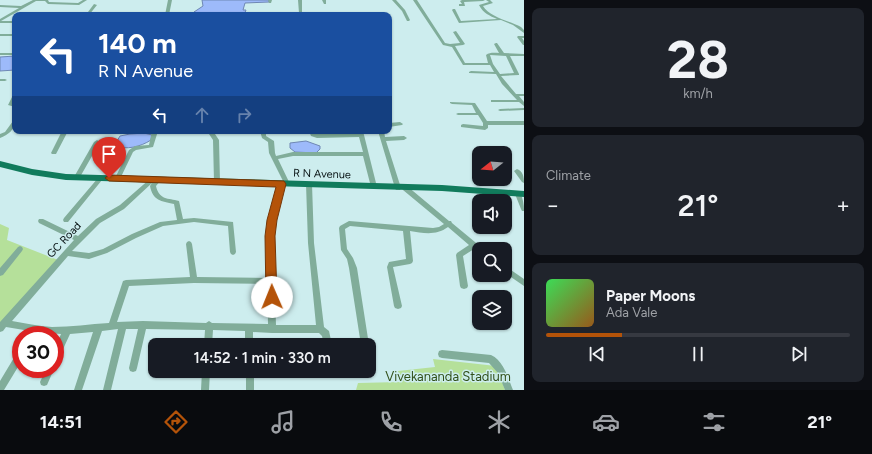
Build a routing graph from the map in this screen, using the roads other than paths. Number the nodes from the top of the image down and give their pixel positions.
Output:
1 (36, 0) edge
2 (86, 0) edge
3 (170, 0) edge
4 (300, 0) edge
5 (394, 0) edge
6 (415, 0) edge
7 (483, 0) edge
8 (488, 0) edge
9 (96, 5) dead end
10 (460, 5) dead end
11 (0, 6) edge
12 (22, 7) junction
13 (454, 10) dead end
14 (14, 12) edge
15 (90, 12) edge
16 (168, 12) edge
17 (301, 12) edge
18 (12, 13) edge
19 (9, 15) joint
20 (408, 20) dead end
21 (503, 20) junction
22 (0, 21) edge
23 (12, 22) edge
24 (455, 32) dead end
25 (524, 32) edge
26 (0, 35) edge
27 (12, 35) edge
28 (524, 37) edge
29 (496, 44) dead end
30 (524, 44) edge
31 (451, 45) junction
32 (0, 54) edge
33 (12, 54) edge
34 (502, 54) junction
35 (508, 55) junction
36 (524, 55) edge
37 (491, 64) junction
38 (471, 72) dead end
39 (498, 74) junction
40 (514, 95) junction
41 (524, 95) edge
42 (493, 101) dead end
43 (520, 101) junction
44 (452, 103) dead end
45 (524, 105) edge
46 (524, 109) edge
47 (500, 110) dead end
48 (458, 114) dead end
49 (480, 114) junction
50 (486, 123) junction
51 (524, 123) edge
52 (400, 124) dead end
53 (392, 125) edge
54 (12, 126) edge
55 (463, 126) dead end
56 (64, 134) edge
57 (154, 134) edge
58 (212, 134) edge
59 (263, 134) edge
60 (314, 134) edge
61 (346, 134) edge
62 (360, 134) edge
63 (382, 134) edge
64 (0, 136) edge
65 (404, 138) dead end
66 (384, 139) junction
67 (97, 142) dead end
68 (54, 153) dead end
69 (366, 154) junction
70 (275, 158) junction
71 (0, 164) edge
72 (517, 171) dead end
73 (77, 177) junction
74 (118, 178) junction
75 (100, 179) junction
76 (156, 179) junction
77 (524, 181) edge
78 (217, 182) junction
79 (284, 184) junction
80 (309, 184) junction
81 (374, 187) junction
82 (402, 188) junction
83 (521, 194) edge
84 (524, 209) edge
85 (66, 220) dead end
86 (41, 221) dead end
87 (180, 221) junction
88 (449, 223) junction
89 (406, 228) junction
90 (79, 239) junction
91 (472, 243) edge
92 (189, 244) dead end
93 (20, 249) dead end
94 (472, 249) edge
95 (233, 252) dead end
96 (66, 253) junction
97 (0, 273) edge
98 (512, 275) edge
99 (194, 280) junction
100 (271, 281) junction
101 (524, 283) edge
102 (464, 286) dead end
103 (398, 306) dead end
104 (2, 325) edge
105 (112, 325) junction
106 (123, 325) junction
107 (144, 325) junction
108 (209, 325) junction
109 (12, 327) edge
110 (98, 327) junction
111 (249, 328) junction
112 (272, 329) junction
113 (320, 329) junction
114 (64, 331) edge
115 (67, 331) junction
116 (64, 338) edge
117 (208, 338) edge
118 (249, 338) edge
119 (327, 338) edge
120 (364, 338) edge
121 (442, 354) dead end
122 (133, 368) dead end
123 (12, 369) edge
124 (46, 378) edge
125 (206, 378) edge
126 (250, 378) edge
127 (44, 382) dead end
128 (78, 389) edge
129 (0, 390) edge
130 (107, 390) edge
131 (205, 390) edge
132 (250, 390) edge
133 (509, 390) edge

1 - 2 street
1 - 12 street
3 - 16 street
4 - 17 street
5 - 20 street
6 - 31 street
7 - 10 street
8 - 21 street
9 - 15 street
11 - 12 street
12 - 14 street
13 - 21 street
18 - 19 street
19 - 22 street
21 - 25 street
22 - 23 street
24 - 31 street
26 - 27 street
28 - 30 street
29 - 34 street
31 - 37 street
32 - 33 street
34 - 35 street
34 - 37 street
35 - 36 street
35 - 39 street
37 - 39 street
38 - 39 street
39 - 40 street
40 - 41 street
40 - 43 street
42 - 43 street
43 - 45 street
44 - 49 street
46 - 47 street
48 - 49 street
49 - 50 street
50 - 51 street
50 - 55 street
52 - 53 street
54 - 64 street
56 - 68 street
57 - 74 street
58 - 78 street
59 - 70 street
60 - 61 street
62 - 69 street
63 - 66 street
65 - 66 street
66 - 82 street
67 - 73 street
69 - 70 street
69 - 81 street
70 - 79 street
71 - 73 main road, R N Avenue
72 - 77 street
73 - 75 main road, R N Avenue
74 - 75 main road, R N Avenue
74 - 76 main road, R N Avenue
75 - 85 street
76 - 78 main road, R N Avenue
76 - 87 street
76 - 90 street, GC Road
78 - 79 main road, R N Avenue
79 - 80 main road, R N Avenue
79 - 100 street
80 - 81 main road, R N Avenue
80 - 113 street
81 - 82 main road, R N Avenue
82 - 83 main road, R N Avenue
82 - 88 street
83 - 84 street
86 - 90 street
87 - 95 street
87 - 96 street
88 - 89 street
88 - 91 street
89 - 103 street
89 - 120 street
90 - 96 street, GC Road
92 - 99 street
93 - 97 street
94 - 102 street
96 - 104 street, GC Road
98 - 101 street
99 - 100 street
99 - 105 street
100 - 112 street
104 - 109 street
105 - 106 street
105 - 110 street
106 - 107 street
106 - 130 street
107 - 108 street
107 - 122 street
108 - 111 street
108 - 117 street
110 - 115 street
110 - 128 street
111 - 112 street
111 - 118 street
112 - 113 street
113 - 119 street
114 - 115 street
115 - 116 street
121 - 133 street
123 - 129 street
124 - 127 street
125 - 131 street
126 - 132 street

